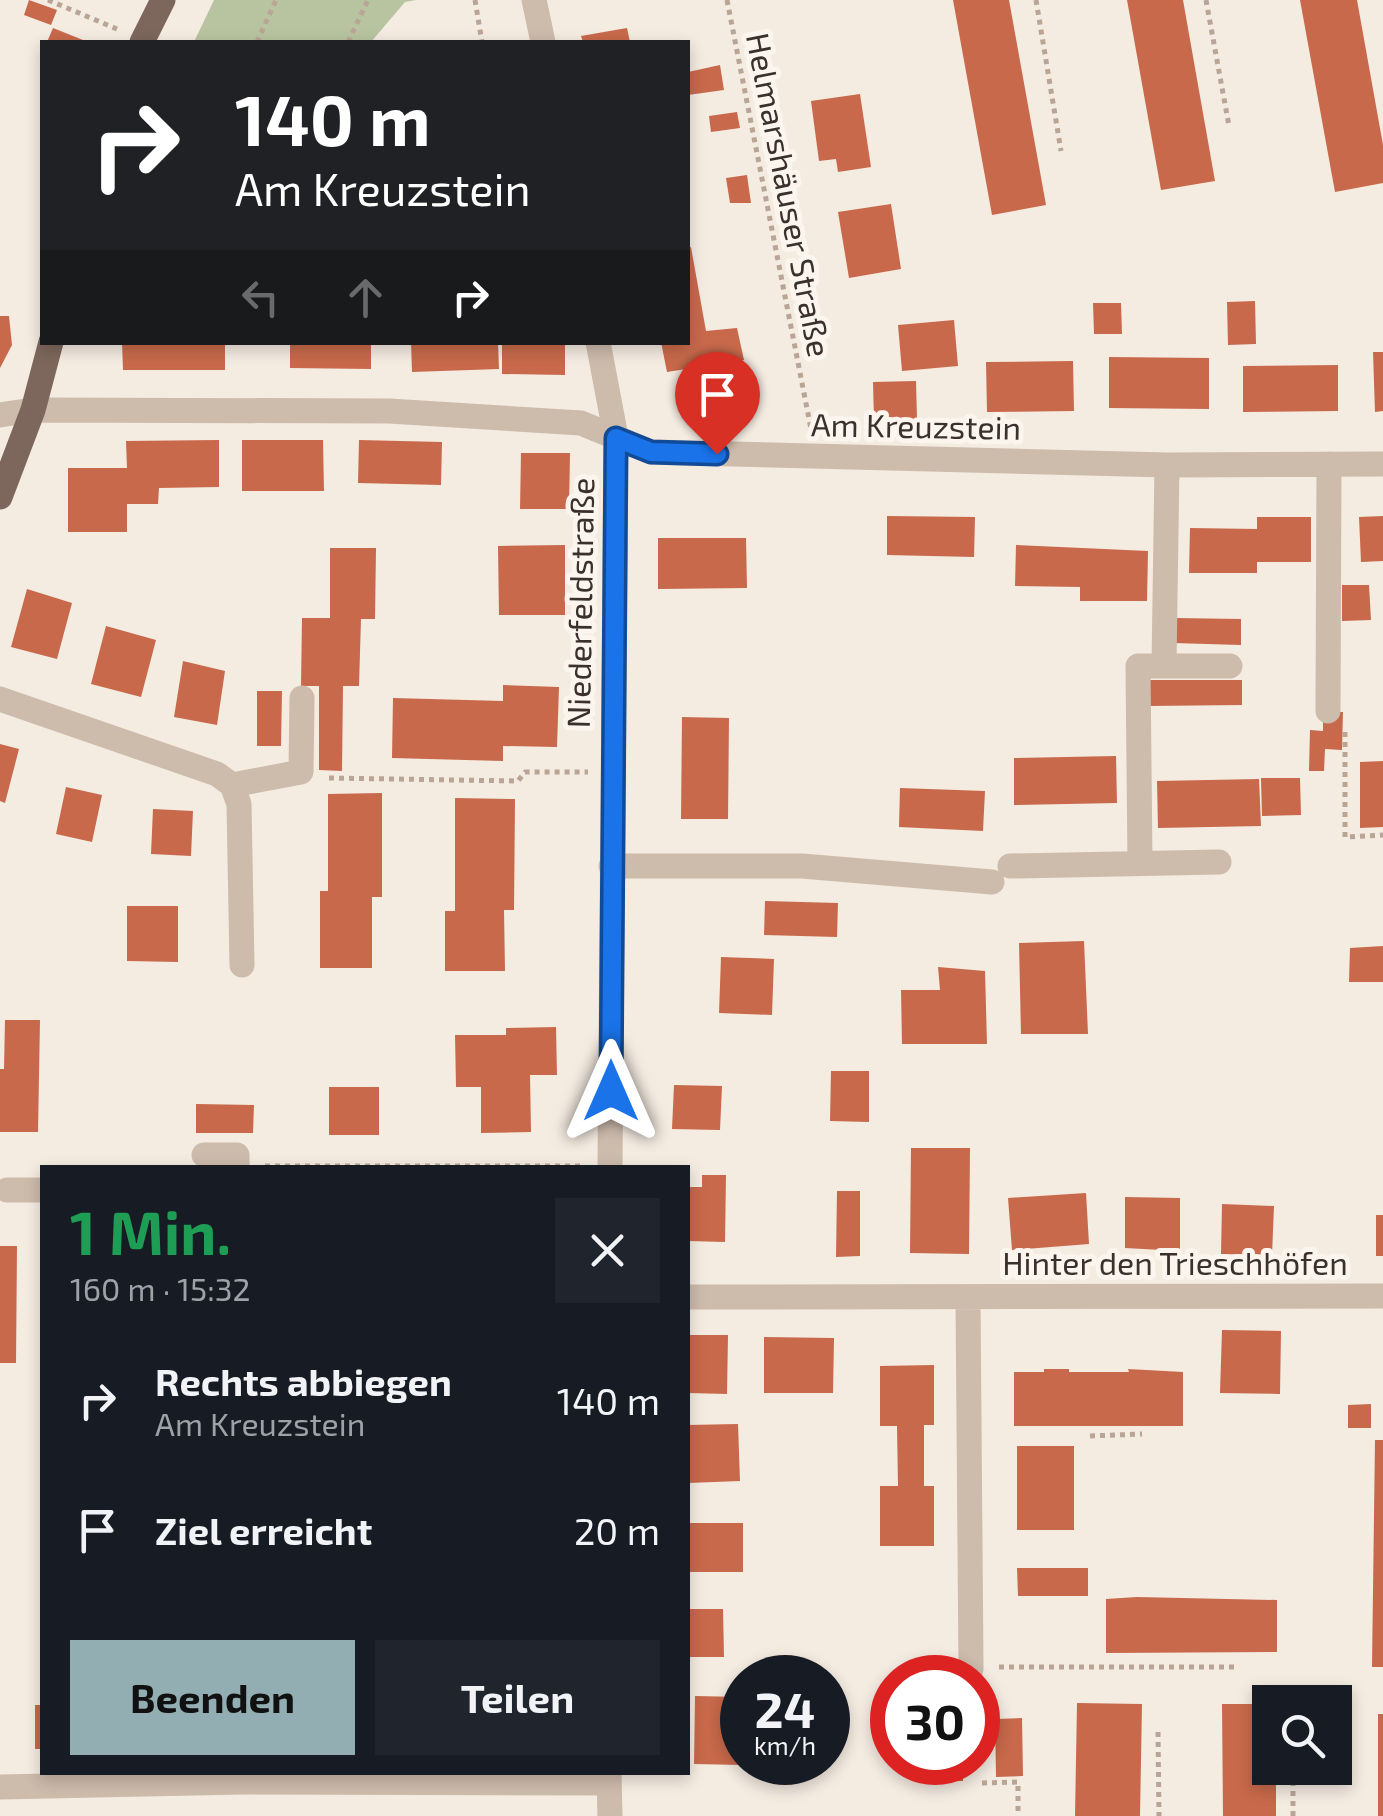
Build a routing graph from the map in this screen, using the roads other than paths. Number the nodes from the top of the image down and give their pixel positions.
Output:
1 (162, 0) edge
2 (534, 0) edge
3 (143, 40) edge
4 (542, 40) edge
5 (50, 345) edge
6 (599, 345) edge
7 (33, 410) junction
8 (0, 415) edge
9 (616, 438) junction
10 (1330, 464) junction
11 (1383, 464) edge
12 (1166, 465) junction
13 (0, 498) edge
14 (1164, 666) junction
15 (1230, 666) dead end
16 (302, 698) dead end
17 (0, 699) edge
18 (1328, 706) road end
19 (232, 785) junction
20 (1219, 862) dead end
21 (1140, 863) junction
22 (611, 866) junction
23 (242, 965) dead end
24 (204, 1155) dead end
25 (237, 1165) edge
26 (610, 1165) edge
27 (7, 1190) dead end
28 (40, 1190) edge
29 (1383, 1296) edge
30 (690, 1297) edge
31 (968, 1298) junction
32 (971, 1655) edge
33 (242, 1777) edge
34 (609, 1778) edge
35 (0, 1787) edge
36 (610, 1816) edge

1 - 3 main road
2 - 4 street
5 - 7 main road
6 - 9 street, Niederfeldstraße
7 - 8 street, Am Kreuzstein
7 - 9 street, Am Kreuzstein
7 - 13 main road
9 - 12 street, Am Kreuzstein
9 - 22 street, Niederfeldstraße
10 - 11 street, Am Kreuzstein
10 - 12 street, Am Kreuzstein
10 - 18 street
12 - 14 street
14 - 15 street
14 - 21 street
16 - 19 street
17 - 19 street
19 - 23 street
20 - 21 street
21 - 22 street
22 - 26 street, Niederfeldstraße
24 - 25 street
27 - 28 street
29 - 31 street, Hinter den Trieschhöfen
30 - 31 street, Hinter den Trieschhöfen
31 - 32 street, Hinter den Trieschhöfen
33 - 34 street
33 - 35 street
34 - 36 street

